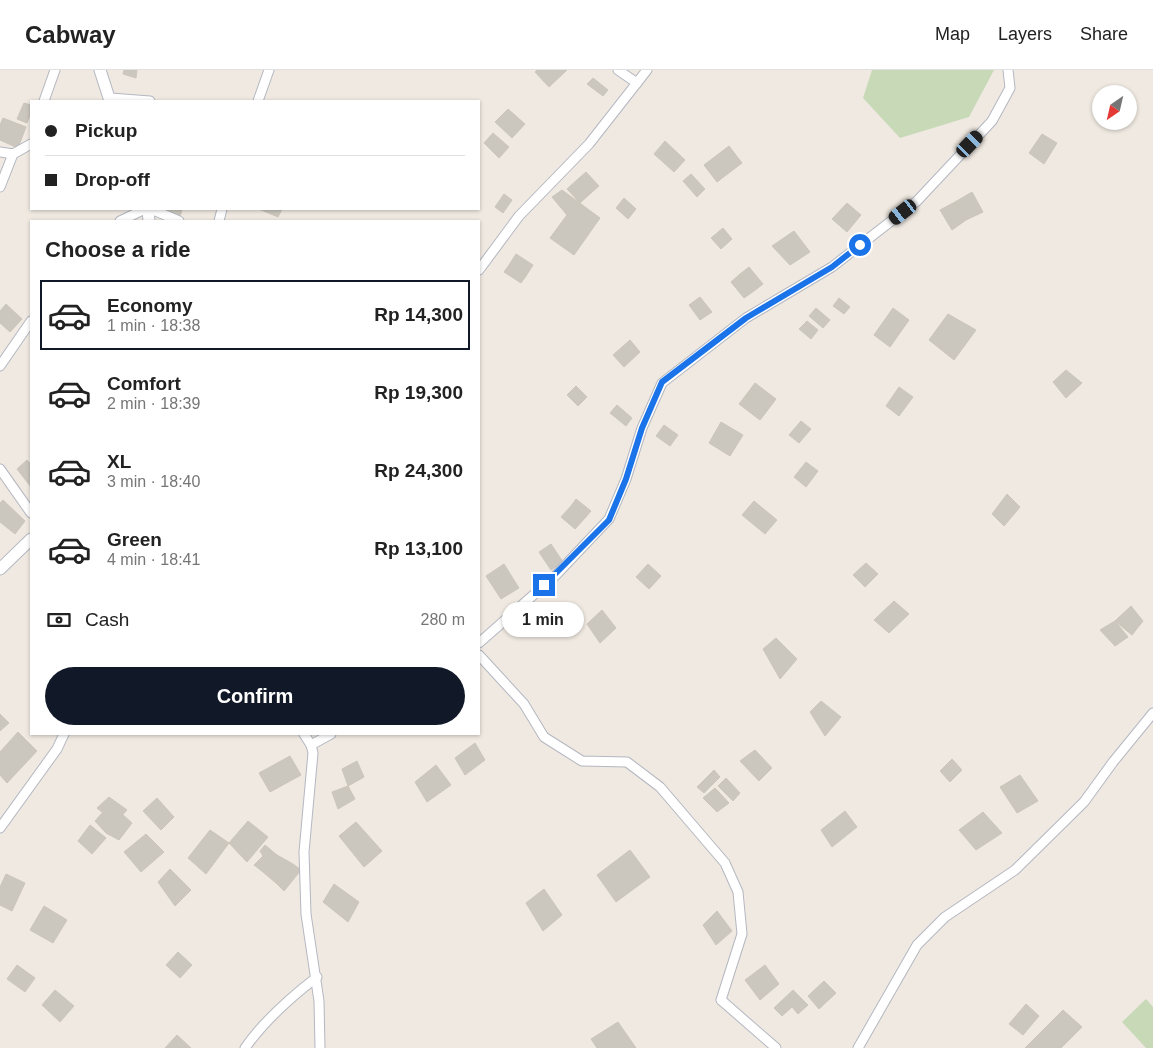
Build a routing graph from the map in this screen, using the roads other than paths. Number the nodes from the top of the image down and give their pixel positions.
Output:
1 (55, 70) edge
2 (100, 70) edge
3 (269, 70) edge
4 (618, 70) edge
5 (647, 70) edge
6 (1008, 70) edge
7 (637, 83) junction
8 (44, 100) edge
9 (110, 100) edge
10 (258, 100) edge
11 (30, 143) edge
12 (0, 152) edge
13 (13, 154) junction
14 (0, 187) edge
15 (146, 210) edge
16 (151, 210) edge
17 (122, 220) edge
18 (176, 220) edge
19 (480, 269) edge
20 (30, 322) edge
21 (0, 366) edge
22 (0, 469) edge
23 (30, 512) edge
24 (30, 541) edge
25 (0, 569) edge
26 (480, 642) edge
27 (480, 656) edge
28 (1153, 713) edge
29 (1146, 722) junction
30 (1153, 730) edge
31 (64, 735) edge
32 (305, 735) edge
33 (329, 735) edge
34 (311, 745) junction
35 (0, 828) edge
36 (316, 977) junction
37 (245, 1048) edge
38 (320, 1048) edge
39 (776, 1048) edge
40 (858, 1048) edge

1 - 8 street
2 - 9 street
3 - 10 street
4 - 7 street
5 - 7 street
6 - 26 street
7 - 19 street
11 - 13 street
12 - 13 street
13 - 14 street
15 - 17 street
16 - 18 street
20 - 21 street
22 - 23 street
24 - 25 street
27 - 39 street
28 - 29 street
29 - 30 street
29 - 40 street
31 - 35 street
32 - 34 street
33 - 34 street
34 - 36 street
36 - 37 street
36 - 38 street

